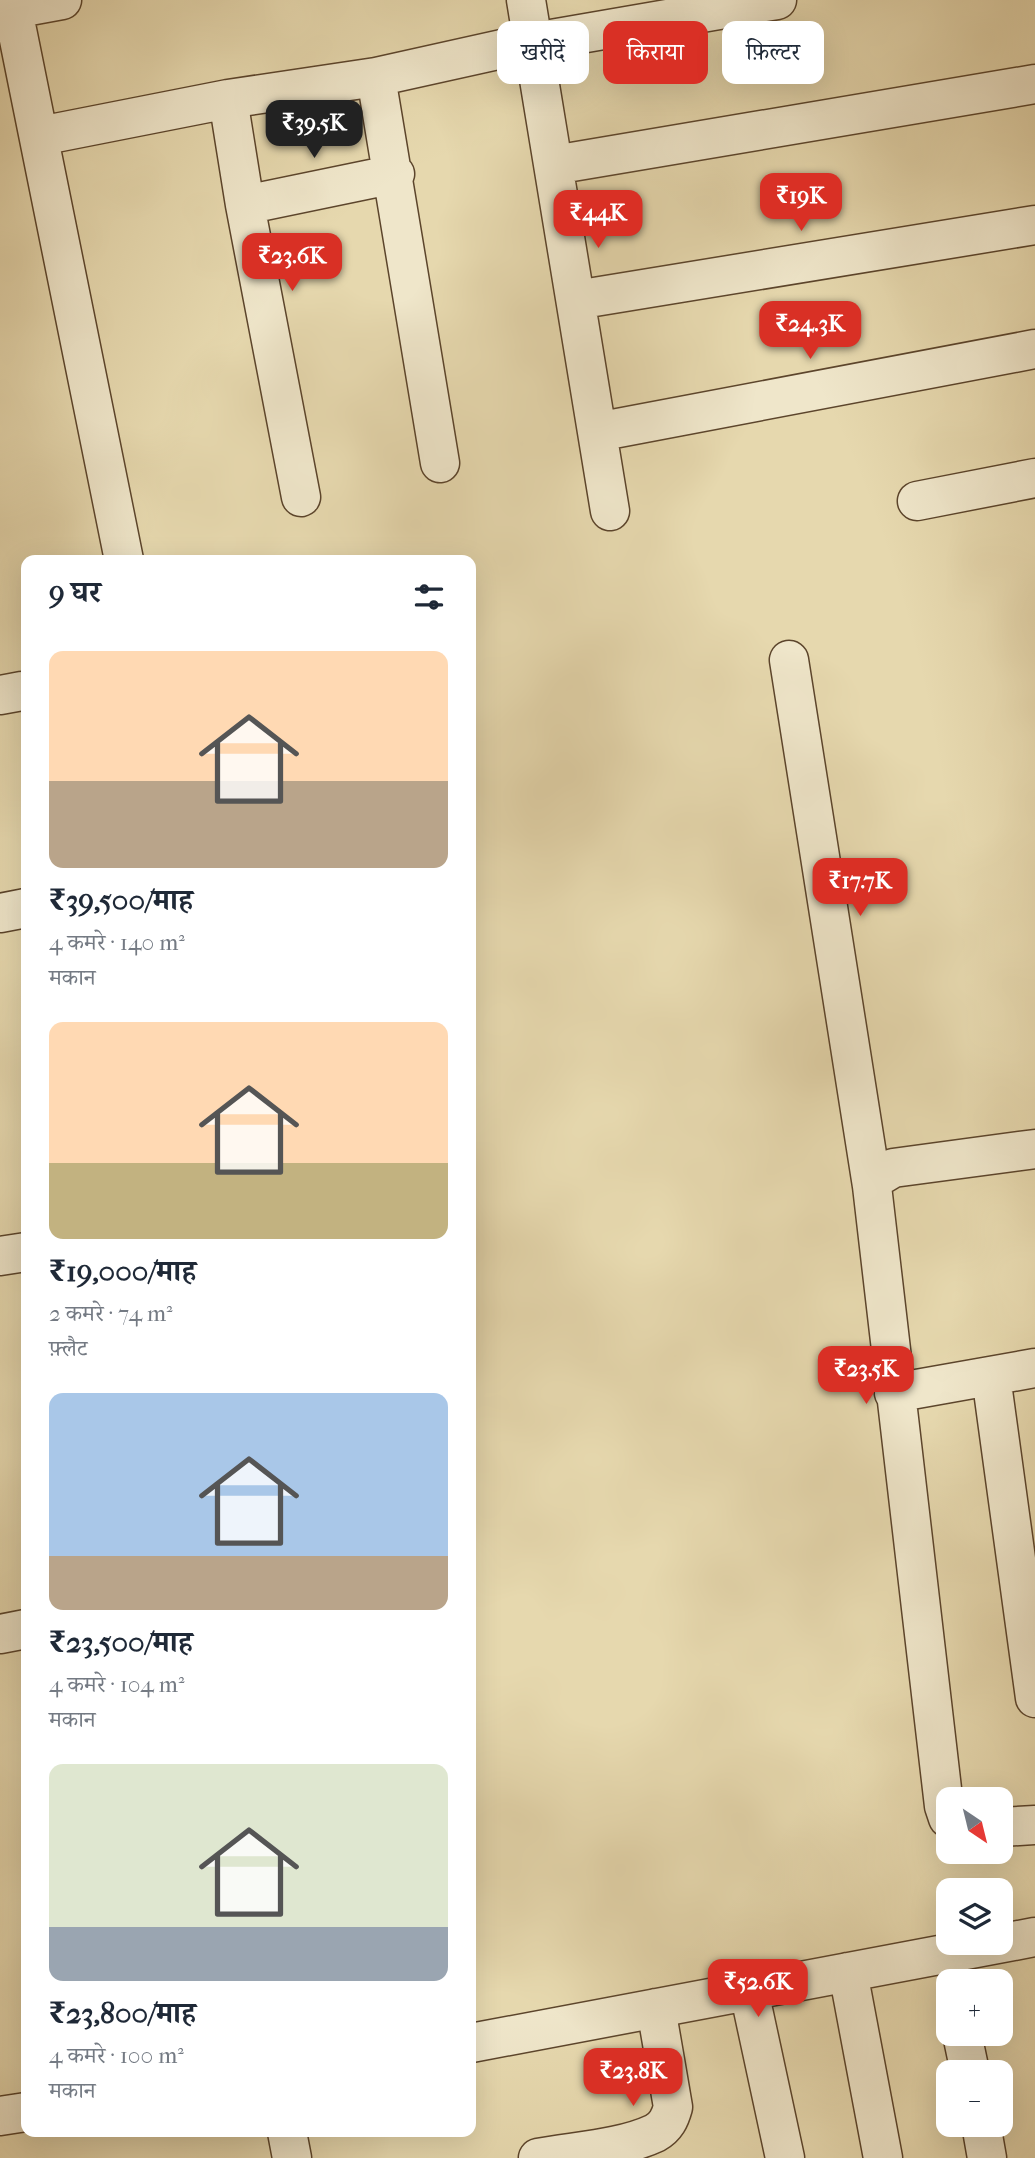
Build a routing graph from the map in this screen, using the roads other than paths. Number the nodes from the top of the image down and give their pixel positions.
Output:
1 (62, 0) edge
2 (526, 0) edge
3 (777, 0) edge
4 (12, 5) edge
5 (530, 21) edge
6 (589, 32) edge
7 (497, 49) edge
8 (376, 77) junction
9 (541, 84) edge
10 (1035, 84) edge
11 (228, 99) junction
12 (40, 136) junction
13 (554, 165) junction
14 (395, 174) junction
15 (245, 205) junction
16 (1035, 225) edge
17 (576, 300) junction
18 (1035, 349) edge
19 (597, 432) junction
20 (440, 463) dead end
21 (1035, 478) edge
22 (301, 497) dead end
23 (917, 500) dead end
24 (610, 511) dead end
25 (123, 555) edge
26 (789, 660) dead end
27 (21, 909) edge
28 (0, 913) edge
29 (1035, 1149) edge
30 (872, 1186) junction
31 (21, 1253) edge
32 (0, 1256) edge
33 (1035, 1368) edge
34 (991, 1376) junction
35 (894, 1393) junction
36 (21, 1630) edge
37 (0, 1634) edge
38 (1035, 1698) edge
39 (942, 1787) edge
40 (1035, 1825) edge
41 (1013, 1826) edge
42 (1035, 1937) edge
43 (949, 1967) edge
44 (848, 1972) junction
45 (749, 1991) junction
46 (656, 2008) junction
47 (476, 2042) edge
48 (21, 2113) edge
49 (0, 2116) edge
50 (288, 2137) edge
51 (983, 2137) edge
52 (292, 2158) edge
53 (538, 2158) edge
54 (785, 2158) edge
55 (883, 2158) edge
56 (987, 2158) edge

1 - 4 street
2 - 5 street
3 - 6 street
4 - 12 street
7 - 8 street
8 - 11 street
8 - 14 street
9 - 13 street
10 - 13 street
11 - 12 street
11 - 15 street
12 - 25 street
13 - 17 street
14 - 15 street
14 - 20 street
15 - 22 street
16 - 17 street
17 - 19 street
18 - 19 street
19 - 24 street
21 - 23 street
26 - 30 street
27 - 28 street
29 - 30 street
30 - 35 street
31 - 32 street
33 - 34 street
34 - 35 street
34 - 38 street
35 - 39 street
36 - 37 street
40 - 41 street
42 - 43 street
43 - 44 street
44 - 45 street
44 - 55 street
45 - 46 street
45 - 54 street
46 - 47 street
46 - 53 street
48 - 49 street
50 - 52 street
51 - 56 street

